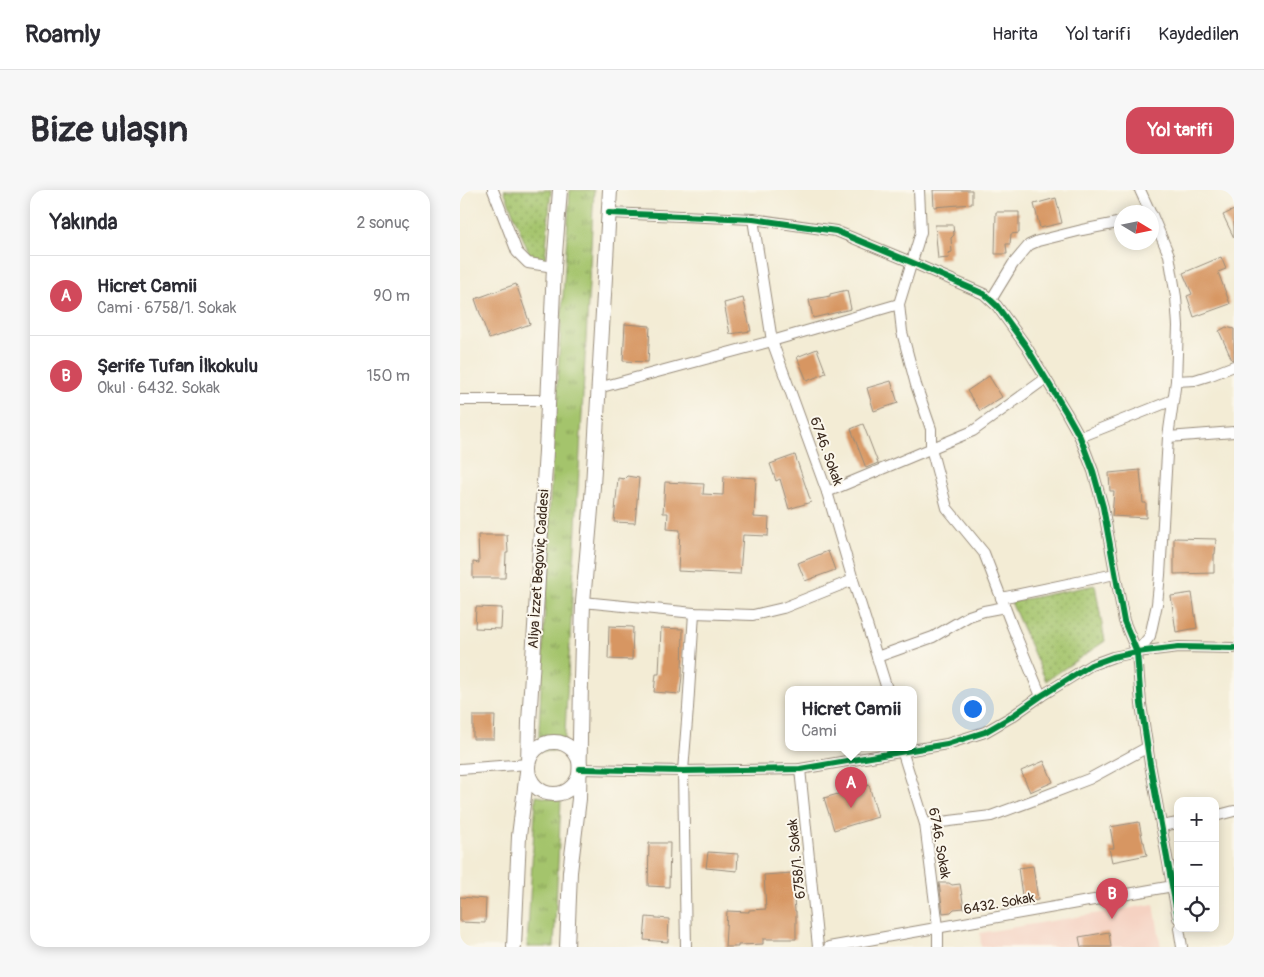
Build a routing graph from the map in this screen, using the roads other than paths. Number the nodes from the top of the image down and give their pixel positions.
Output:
1 (493, 190) edge
2 (560, 190) edge
3 (610, 190) edge
4 (919, 190) edge
5 (1140, 190) edge
6 (1147, 205) edge
7 (609, 213) junction
8 (753, 219) junction
9 (1114, 224) edge
10 (1159, 232) edge
11 (912, 262) junction
12 (554, 267) junction
13 (991, 300) junction
14 (900, 304) junction
15 (772, 341) junction
16 (1234, 366) edge
17 (1045, 378) junction
18 (1176, 381) junction
19 (598, 388) junction
20 (460, 400) edge
21 (548, 400) junction
22 (1173, 400) junction
23 (1234, 432) edge
24 (1080, 437) junction
25 (1168, 437) junction
26 (931, 448) junction
27 (827, 492) junction
28 (1115, 574) junction
29 (853, 580) junction
30 (583, 602) junction
31 (1003, 602) junction
32 (694, 614) junction
33 (1234, 648) edge
34 (1137, 652) junction
35 (877, 657) junction
36 (886, 686) edge
37 (1042, 696) junction
38 (917, 747) edge
39 (1148, 748) junction
40 (892, 751) edge
41 (903, 751) edge
42 (528, 764) junction
43 (460, 769) edge
44 (580, 769) junction
45 (800, 769) junction
46 (683, 771) junction
47 (1234, 811) edge
48 (1219, 815) edge
49 (925, 824) junction
50 (1174, 824) edge
51 (1162, 826) junction
52 (1172, 886) junction
53 (1174, 897) edge
54 (938, 927) junction
55 (1180, 932) edge
56 (514, 947) edge
57 (567, 947) edge
58 (686, 947) edge
59 (818, 947) edge
60 (829, 947) edge
61 (938, 947) edge
62 (1182, 947) edge

1 - 12 street
2 - 12 main road, Aliya İzzet Begoviç Caddesi
3 - 7 main road
4 - 11 street
5 - 6 street
7 - 8 street
7 - 19 main road
8 - 11 street
8 - 15 street, 6746. Sokak
9 - 13 street
10 - 18 street
11 - 13 street
11 - 14 street
12 - 21 main road, Aliya İzzet Begoviç Caddesi
13 - 17 street
14 - 15 street
14 - 26 street
15 - 19 street
15 - 27 street, 6746. Sokak
16 - 18 street
17 - 24 street
17 - 26 street
18 - 22 street
19 - 30 main road
20 - 21 street
21 - 42 main road, Aliya İzzet Begoviç Caddesi
22 - 24 street
22 - 25 street
23 - 25 street
24 - 28 street
25 - 34 street
26 - 27 street
26 - 31 street
27 - 29 street, 6746. Sokak
28 - 31 street
28 - 34 street
29 - 32 street
29 - 35 street, 6746. Sokak
30 - 32 street
30 - 44 main road
31 - 35 street
31 - 37 street
32 - 46 street
33 - 34 street
34 - 37 street
34 - 39 street
35 - 36 street, 6746. Sokak
37 - 38 street
39 - 49 street
39 - 51 street
40 - 45 street
41 - 49 street, 6746. Sokak
42 - 43 street
42 - 44 main road
42 - 44 main road
42 - 56 main road, Aliya İzzet Begoviç Caddesi
44 - 46 street
44 - 57 main road
45 - 46 street
45 - 59 street, 6758/1. Sokak
46 - 58 street
47 - 48 street
49 - 54 street, 6746. Sokak
50 - 51 street
51 - 52 street
52 - 53 street
52 - 54 street, 6432. Sokak
54 - 60 street, 6432. Sokak
54 - 61 street, 6746. Sokak
55 - 62 street

